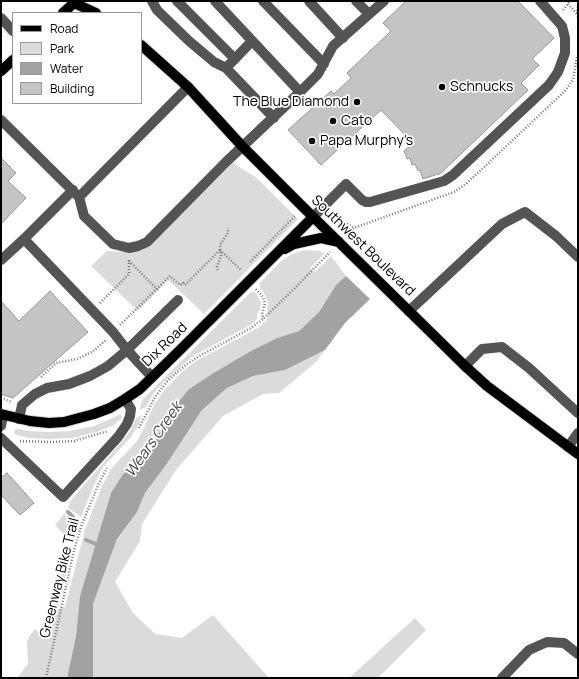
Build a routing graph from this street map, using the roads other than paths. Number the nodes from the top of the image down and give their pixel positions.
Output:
1 (152, 1) edge
2 (177, 1) edge
3 (215, 1) edge
4 (263, 1) edge
5 (309, 1) edge
6 (356, 1) edge
7 (384, 1) edge
8 (540, 1) edge
9 (73, 2) edge
10 (64, 12) edge
11 (94, 12) edge
12 (369, 14) junction
13 (1, 18) edge
14 (12, 30) edge
15 (343, 38) junction
16 (252, 41) junction
17 (142, 46) edge
18 (235, 59) junction
19 (12, 61) edge
20 (324, 64) junction
21 (226, 68) junction
22 (1, 71) edge
23 (188, 87) junction
24 (300, 92) junction
25 (274, 118) junction
26 (1, 120) edge
27 (242, 146) junction
28 (76, 194) junction
29 (313, 217) junction
30 (24, 239) junction
31 (339, 242) junction
32 (273, 256) junction
33 (578, 257) edge
34 (1, 260) edge
35 (178, 300) dead end
36 (409, 310) junction
37 (127, 350) junction
38 (465, 366) junction
39 (152, 377) junction
40 (125, 399) junction
41 (578, 413) edge
42 (2, 414) edge
43 (19, 419) junction
44 (1, 426) edge
45 (578, 433) edge
46 (1, 438) edge
47 (568, 447) junction
48 (578, 454) edge
49 (578, 654) edge
50 (502, 678) edge

1 - 21 street
2 - 18 street
3 - 16 street
4 - 20 street
5 - 15 street
6 - 12 street
7 - 12 street
8 - 29 street
9 - 10 main road
9 - 11 main road
12 - 15 street
13 - 14 street
15 - 20 street
16 - 18 street
16 - 24 street
17 - 23 main road, Southwest Boulevard
18 - 21 street
19 - 22 main road
20 - 24 street
21 - 25 street
23 - 27 main road, Southwest Boulevard
23 - 28 street
24 - 25 street
25 - 27 street
26 - 28 street
27 - 28 street
27 - 29 main road, Southwest Boulevard
28 - 30 street
29 - 31 main road, Southwest Boulevard
29 - 32 main road, Dix Road
30 - 34 street
30 - 37 street
31 - 32 main road
31 - 36 main road, Southwest Boulevard
32 - 39 main road, Dix Road
33 - 36 street
35 - 37 street
36 - 38 main road, Southwest Boulevard
37 - 39 street
37 - 43 street
38 - 41 street
38 - 47 main road, Southwest Boulevard
39 - 40 main road, Dix Road
40 - 43 main road, Dix Road
40 - 46 street
42 - 43 main road, Dix Road
42 - 44 street
45 - 47 street
47 - 48 main road, Southwest Boulevard
49 - 50 street

